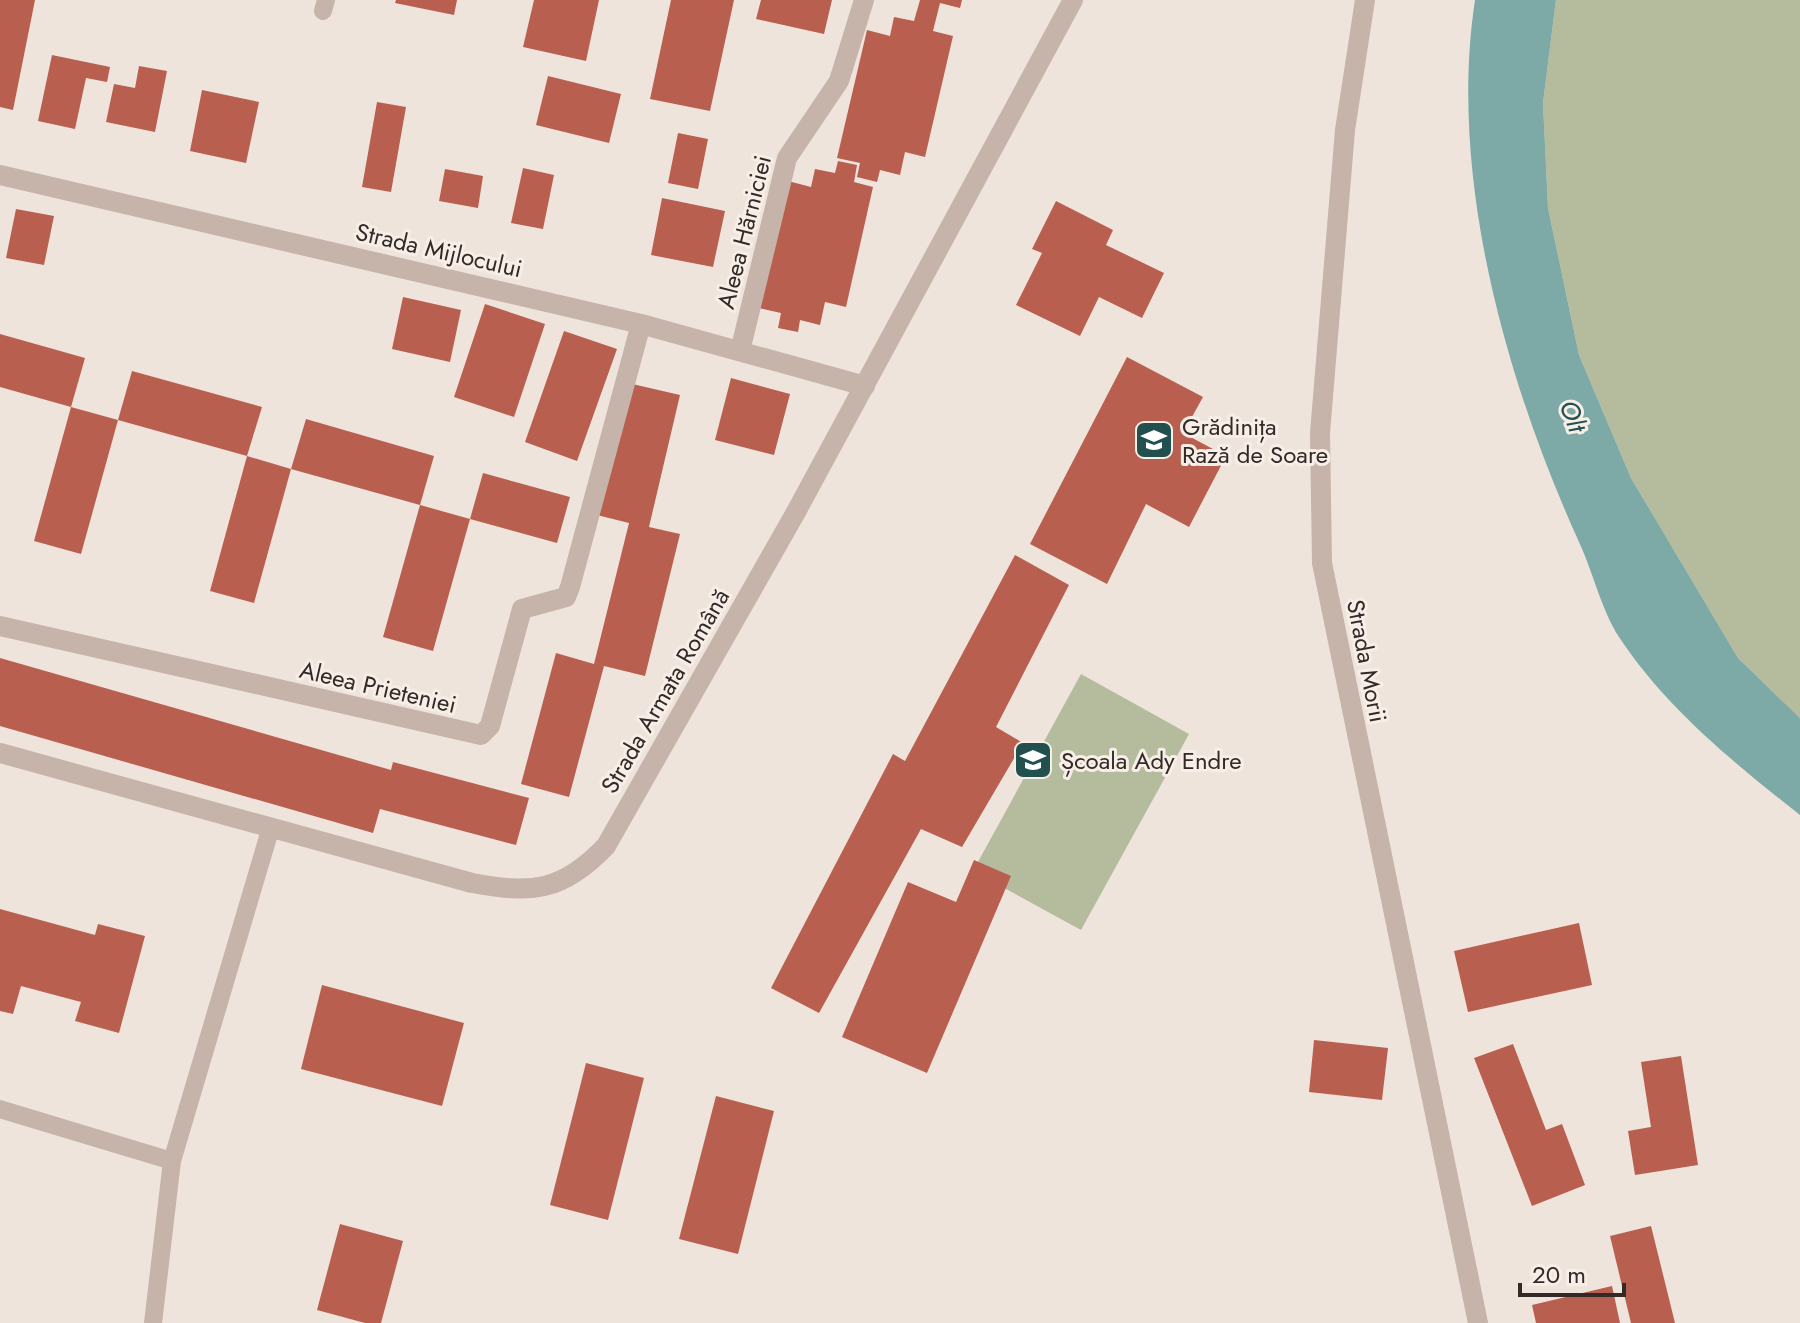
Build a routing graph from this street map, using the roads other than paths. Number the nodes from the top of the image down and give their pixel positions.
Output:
1 (864, 0) edge
2 (1073, 0) edge
3 (1365, 0) edge
4 (0, 175) edge
5 (641, 324) junction
6 (740, 351) junction
7 (865, 386) junction
8 (0, 626) edge
9 (0, 753) edge
10 (271, 827) junction
11 (0, 1109) edge
12 (172, 1161) junction
13 (153, 1323) edge
14 (1478, 1323) edge

1 - 6 street, Aleea Hărniciei
2 - 7 street, Strada Armata Română
3 - 14 street, Strada Morii
4 - 5 street, Strada Mijlocului
5 - 6 street, Strada Mijlocului
5 - 8 street, Aleea Prieteniei
6 - 7 street, Strada Mijlocului
7 - 10 street, Strada Armata Română
9 - 10 street, Strada Armata Română
10 - 12 lane
11 - 12 lane
12 - 13 lane

